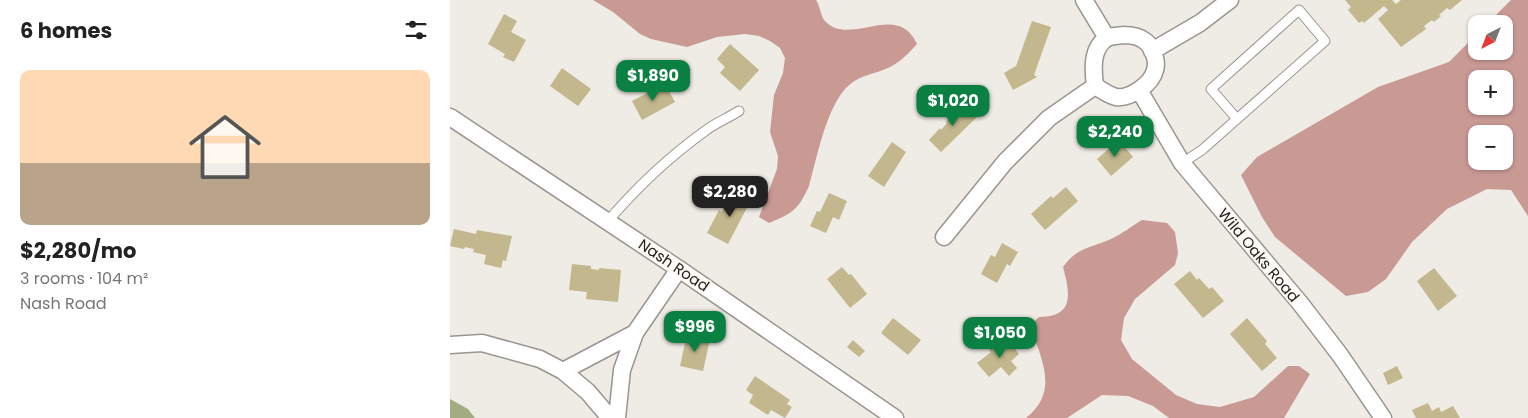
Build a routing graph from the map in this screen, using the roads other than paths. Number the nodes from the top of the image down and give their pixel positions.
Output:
1 (1084, 0) edge
2 (1230, 0) edge
3 (1108, 38) junction
4 (1152, 51) junction
5 (1095, 86) junction
6 (1138, 90) junction
7 (739, 112) dead end
8 (450, 117) edge
9 (1237, 119) junction
10 (1182, 163) junction
11 (608, 222) junction
12 (944, 237) dead end
13 (679, 269) junction
14 (635, 333) junction
15 (450, 345) edge
16 (563, 371) junction
17 (610, 418) edge
18 (617, 418) edge
19 (895, 418) edge
20 (1383, 418) edge

1 - 3 street
2 - 4 street
3 - 4 street
3 - 5 street
4 - 6 street
5 - 6 street
5 - 12 street
6 - 10 street, Wild Oaks Road
7 - 11 lane
8 - 11 street, Nash Road
9 - 9 lane
9 - 10 lane
10 - 20 street, Wild Oaks Road
11 - 13 street, Nash Road
13 - 14 street
13 - 19 street, Nash Road
14 - 16 street
14 - 18 street
15 - 16 street
16 - 17 street

